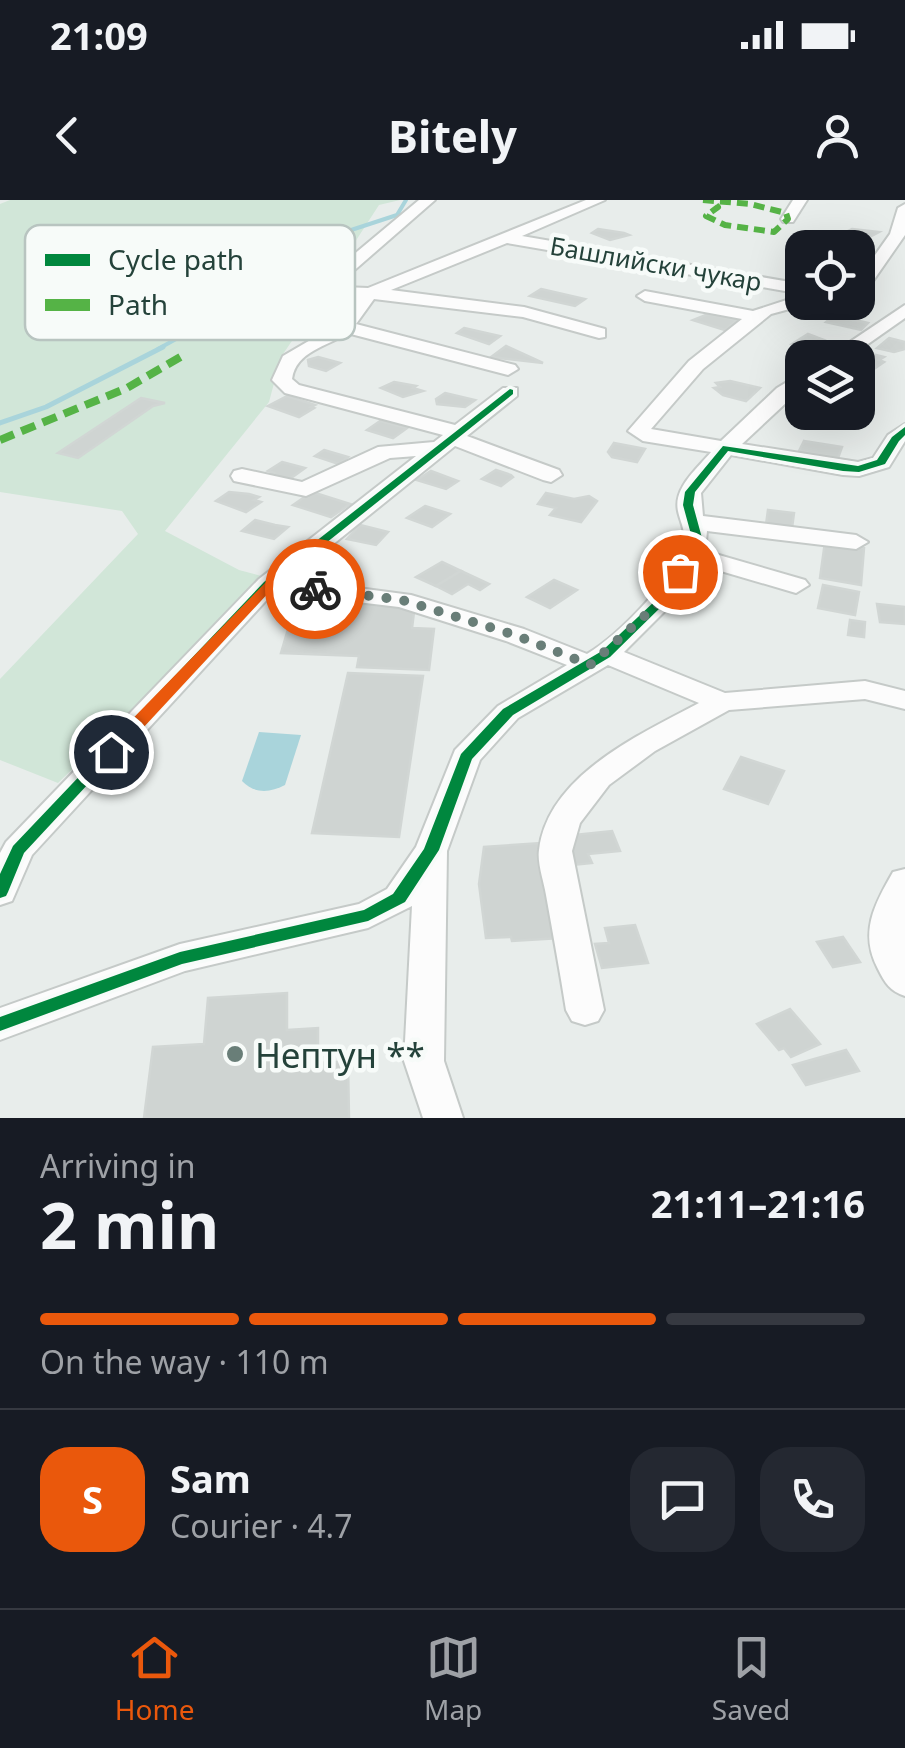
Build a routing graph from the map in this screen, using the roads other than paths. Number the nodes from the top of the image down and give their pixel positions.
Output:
1 (428, 200) edge
2 (598, 200) edge
3 (800, 200) edge
4 (905, 208) edge
5 (788, 219) dead end
6 (510, 238) junction
7 (355, 261) edge
8 (785, 286) edge
9 (355, 293) edge
10 (370, 293) junction
11 (645, 296) dead end
12 (881, 300) edge
13 (785, 305) edge
14 (355, 310) edge
15 (757, 317) junction
16 (355, 329) edge
17 (599, 334) dead end
18 (321, 340) edge
19 (849, 340) edge
20 (785, 391) edge
21 (905, 430) edge
22 (450, 440) junction
23 (726, 448) junction
24 (551, 475) dead end
25 (242, 476) dead end
26 (693, 522) junction
27 (856, 542) dead end
28 (691, 556) junction
29 (268, 584) junction
30 (796, 585) dead end
31 (598, 660) junction
32 (905, 700) edge
33 (722, 702) junction
34 (431, 850) junction
35 (905, 881) edge
36 (0, 892) edge
37 (905, 981) edge
38 (585, 1010) dead end
39 (0, 1024) edge
40 (443, 1118) edge

1 - 7 street
2 - 6 street
3 - 5 street
4 - 12 street
6 - 8 street, Башлийски чукар
6 - 10 street
9 - 10 street
10 - 14 street
10 - 17 street
11 - 15 street
12 - 19 street
13 - 15 street
15 - 23 street
16 - 22 street
18 - 22 street
20 - 23 street
21 - 23 street
22 - 24 street
22 - 25 street
22 - 29 street
23 - 26 street
26 - 27 street
26 - 28 street
28 - 30 street
28 - 31 street
29 - 31 street
29 - 36 street
31 - 33 street
31 - 34 street
32 - 33 street
33 - 38 street
34 - 39 street
34 - 40 street
35 - 37 street

